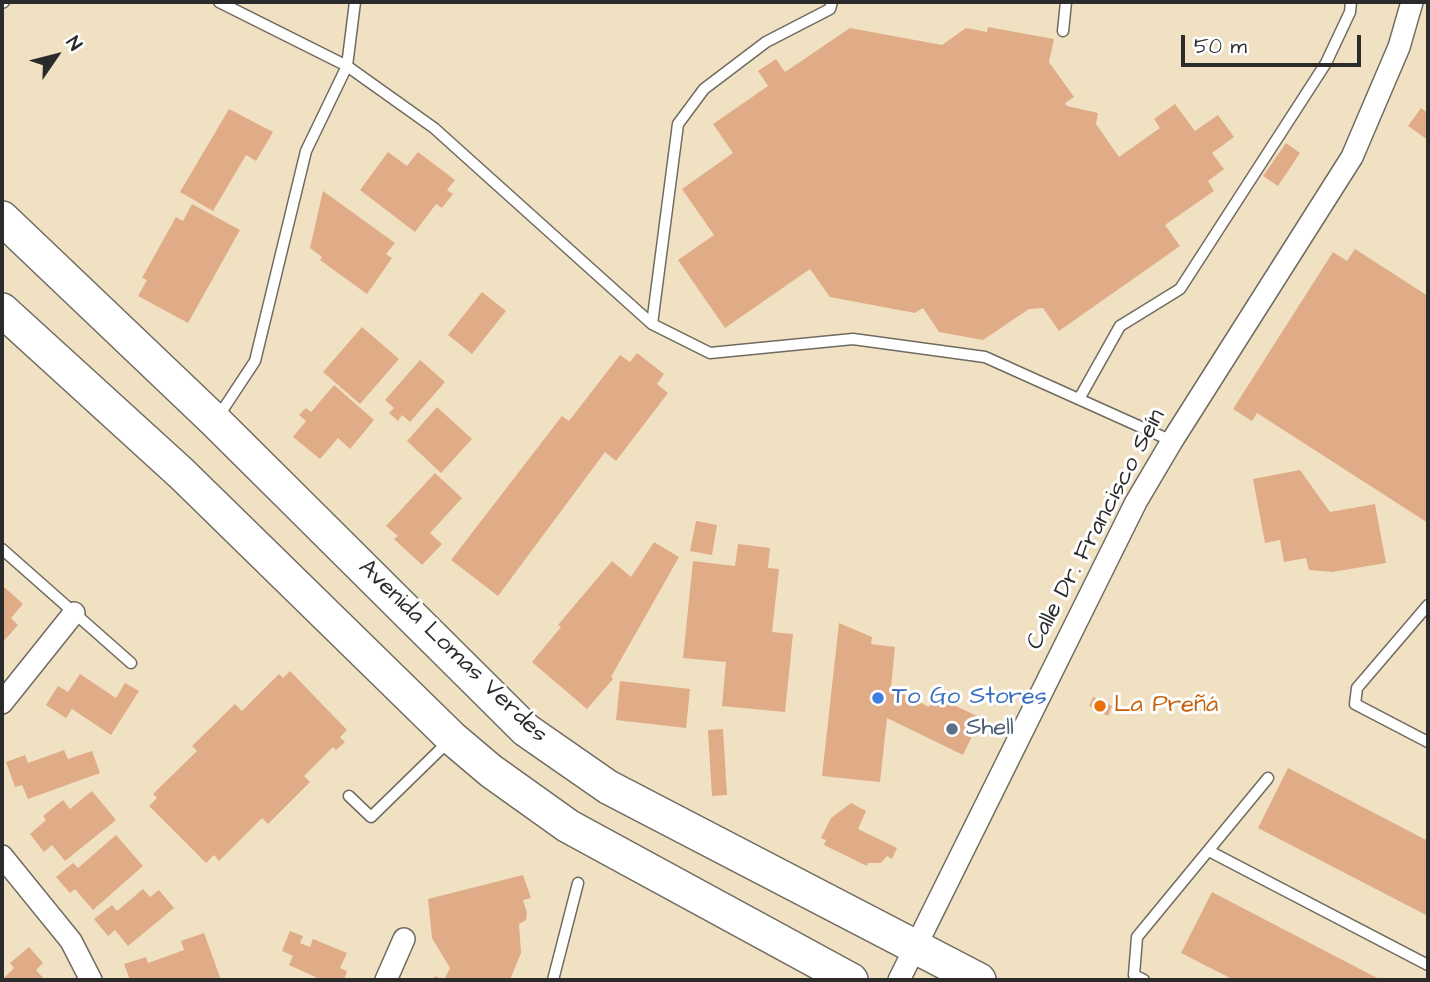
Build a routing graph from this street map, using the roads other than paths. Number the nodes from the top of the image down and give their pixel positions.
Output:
1 (219, 2) edge
2 (355, 2) edge
3 (832, 2) edge
4 (1066, 2) edge
5 (1351, 2) edge
6 (1412, 2) edge
7 (1062, 31) dead end
8 (347, 66) junction
9 (2, 218) edge
10 (2, 310) edge
11 (652, 324) junction
12 (1079, 399) junction
13 (215, 421) junction
14 (1172, 441) junction
15 (2, 550) edge
16 (1428, 605) edge
17 (74, 613) junction
18 (131, 663) dead end
19 (2, 703) edge
20 (452, 738) junction
21 (1428, 742) edge
22 (1268, 778) dead end
23 (349, 796) dead end
24 (1209, 851) junction
25 (2, 856) edge
26 (578, 883) dead end
27 (404, 939) dead end
28 (914, 947) junction
29 (1428, 965) edge
30 (91, 980) edge
31 (386, 980) edge
32 (553, 980) edge
33 (852, 980) edge
34 (899, 980) edge
35 (979, 980) edge
36 (1144, 980) edge

1 - 8 lane
2 - 8 lane
3 - 11 lane
4 - 7 lane
5 - 12 lane
6 - 14 street, Calle Dr. Francisco Seín
8 - 11 lane
8 - 13 lane
9 - 13 main road, Avenida Lomas Verdes
10 - 20 main road
11 - 12 lane
12 - 14 lane
13 - 28 main road, Avenida Lomas Verdes
14 - 28 street, Calle Dr. Francisco Seín
15 - 17 lane
16 - 21 lane
17 - 18 lane
17 - 19 street
20 - 23 lane
20 - 33 main road
22 - 24 lane
24 - 29 lane
24 - 36 lane
25 - 30 street
26 - 32 lane
27 - 31 street
28 - 34 street, Calle Dr. Francisco Seín
28 - 35 main road, Avenida Lomas Verdes

